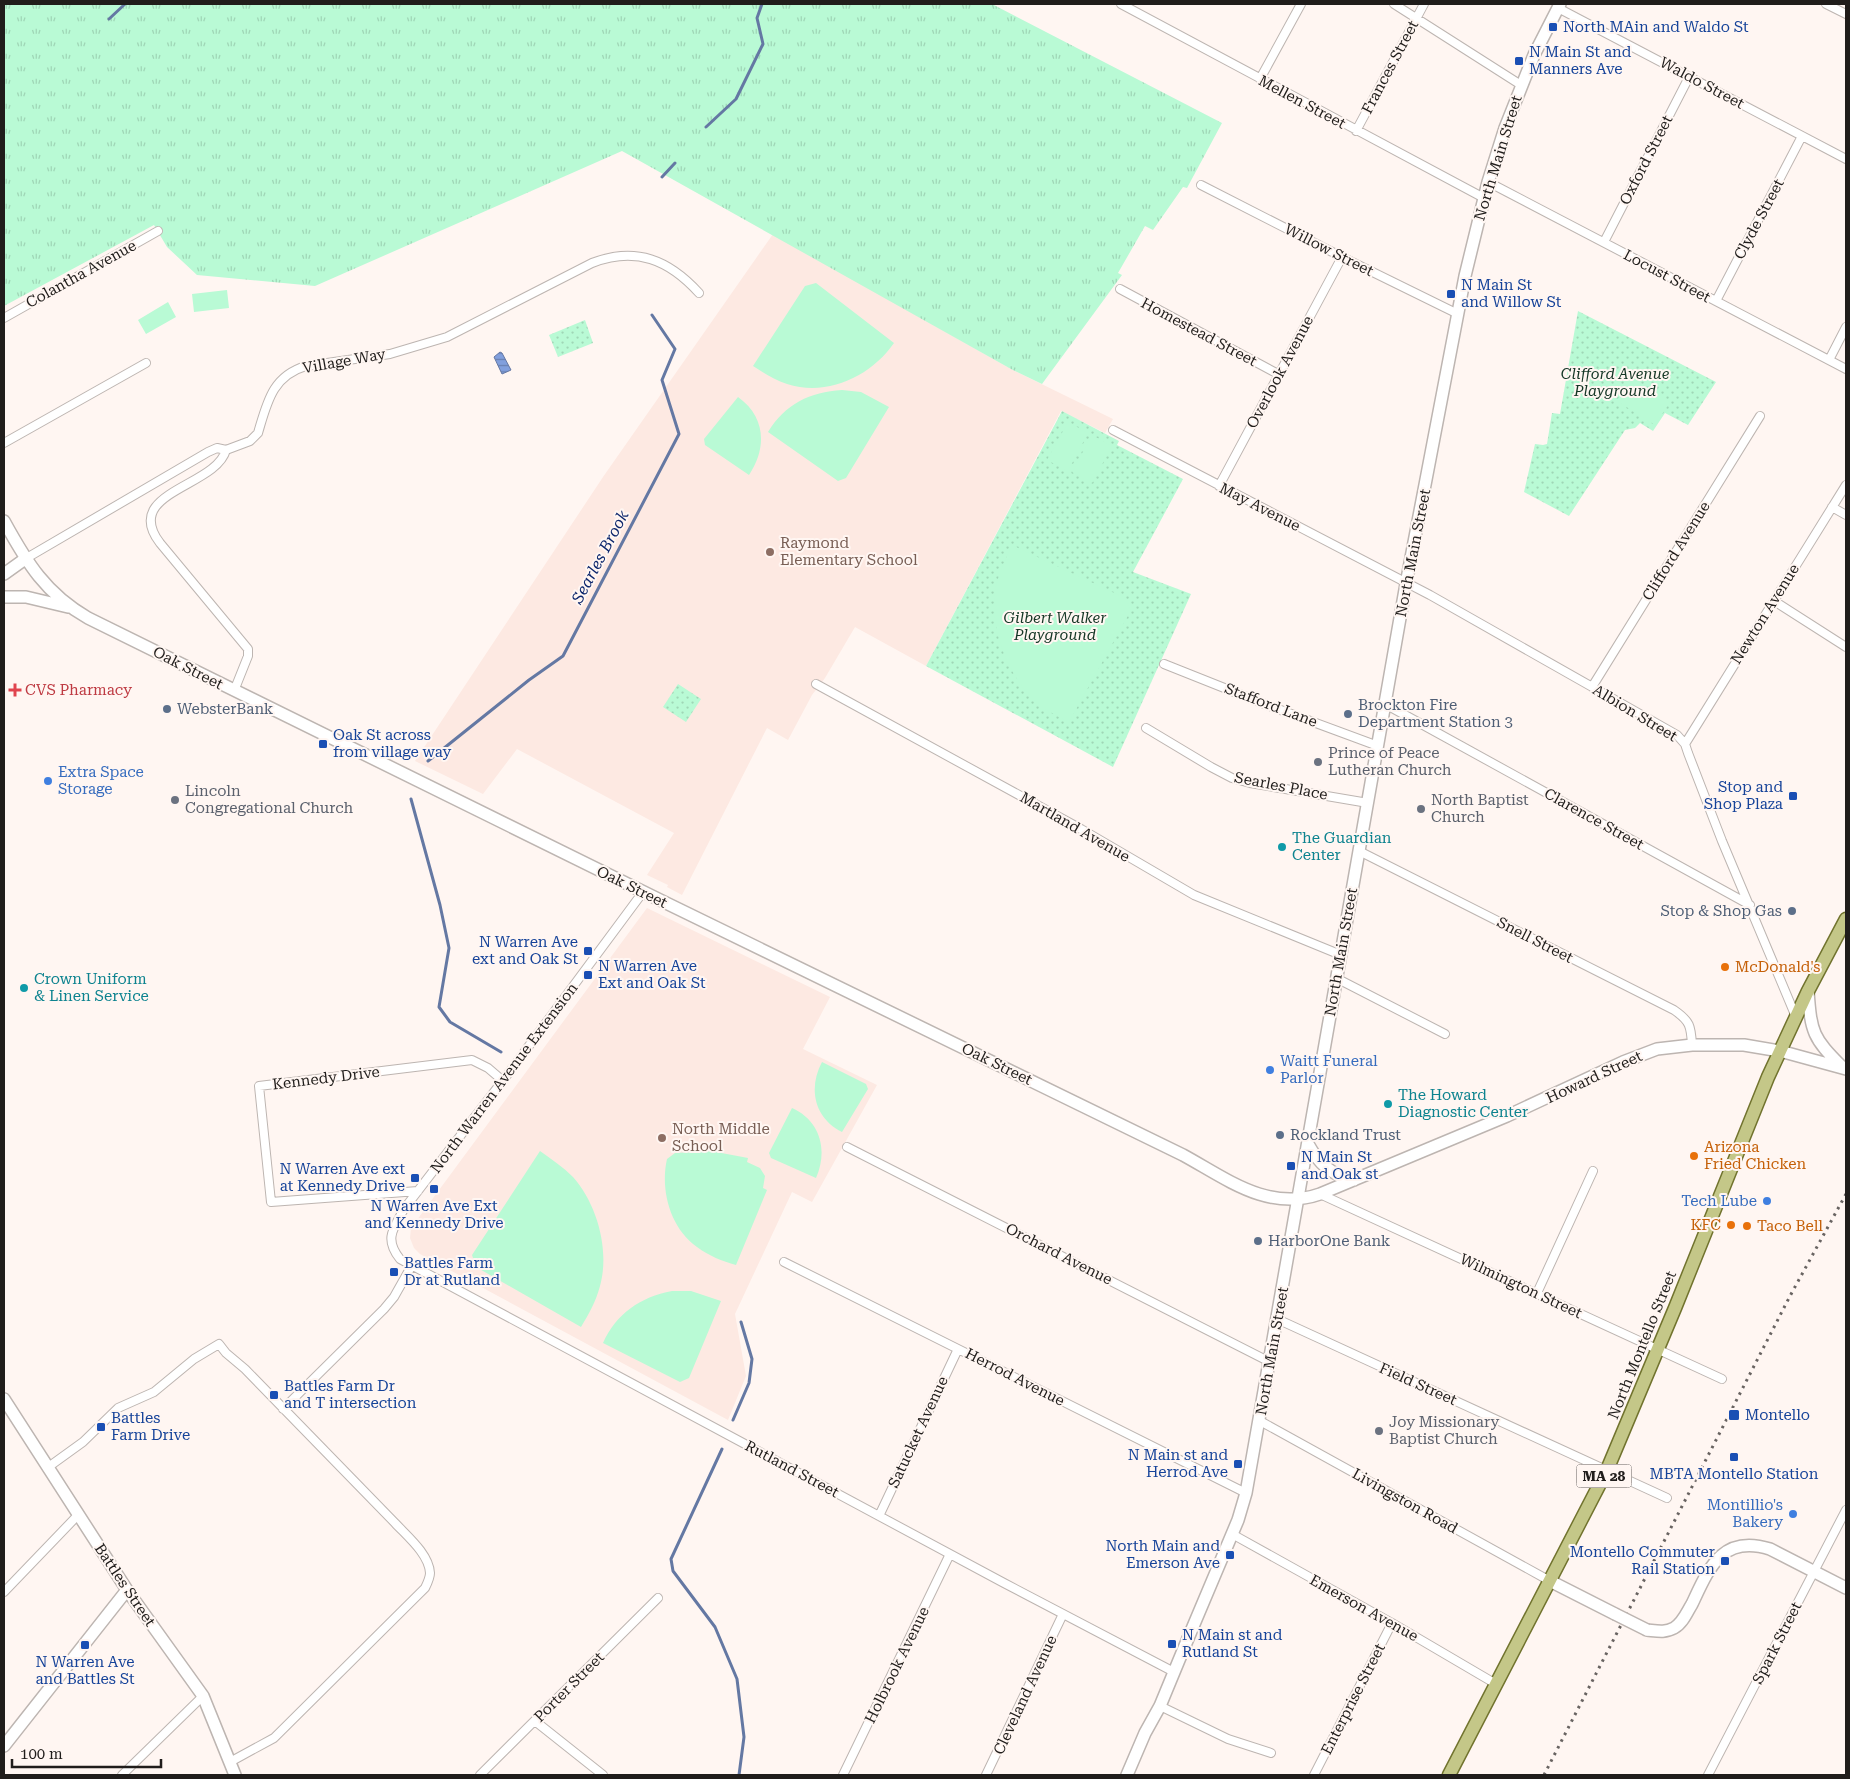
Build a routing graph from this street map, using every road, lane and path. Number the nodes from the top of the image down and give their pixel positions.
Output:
1 (1121, 4) edge
2 (1301, 4) edge
3 (1394, 4) edge
4 (1424, 4) edge
5 (1826, 4) edge
6 (1559, 6) edge
7 (1846, 14) edge
8 (1416, 18) junction
9 (1689, 77) junction
10 (1260, 79) junction
11 (1521, 85) junction
12 (1356, 131) junction
13 (1802, 136) junction
14 (1846, 159) edge
15 (1488, 182) junction
16 (1201, 185) dead end
17 (1484, 198) junction
18 (158, 231) dead end
19 (1604, 242) junction
20 (1342, 257) junction
21 (1120, 289) dead end
22 (699, 293) dead end
23 (1716, 301) junction
24 (1458, 314) junction
25 (4, 318) edge
26 (1846, 328) edge
27 (1829, 360) junction
28 (146, 363) dead end
29 (1846, 369) edge
30 (1278, 374) junction
31 (1760, 416) dead end
32 (1113, 430) dead end
33 (4, 443) edge
34 (226, 450) junction
35 (1846, 485) edge
36 (1219, 486) junction
37 (1832, 506) junction
38 (1846, 515) edge
39 (4, 522) edge
40 (24, 559) junction
41 (4, 574) edge
42 (1406, 584) junction
43 (4, 597) edge
44 (1774, 601) junction
45 (73, 608) junction
46 (1846, 647) edge
47 (1164, 664) dead end
48 (816, 684) dead end
49 (1592, 687) junction
50 (234, 691) junction
51 (1386, 704) junction
52 (1146, 728) dead end
53 (1685, 744) junction
54 (1378, 746) junction
55 (1368, 803) junction
56 (1359, 851) junction
57 (643, 892) junction
58 (1750, 905) junction
59 (1846, 919) edge
60 (1340, 955) junction
61 (1336, 978) junction
62 (1808, 991) junction
63 (1796, 1017) junction
64 (1445, 1034) dead end
65 (1692, 1045) junction
66 (1780, 1051) junction
67 (1844, 1068) edge
68 (502, 1080) junction
69 (1308, 1144) junction
70 (847, 1147) dead end
71 (1593, 1170) dead end
72 (1354, 1180) junction
73 (418, 1191) junction
74 (1320, 1194) junction
75 (1297, 1200) junction
76 (784, 1262) dead end
77 (412, 1265) junction
78 (1537, 1293) junction
79 (1277, 1319) junction
80 (958, 1349) junction
81 (1657, 1349) junction
82 (1270, 1362) junction
83 (1722, 1379) dead end
84 (4, 1399) edge
85 (283, 1409) junction
86 (1260, 1421) junction
87 (47, 1468) junction
88 (1607, 1470) junction
89 (1246, 1492) junction
90 (1667, 1498) dead end
91 (1846, 1510) edge
92 (78, 1515) junction
93 (879, 1516) junction
94 (1232, 1534) junction
95 (950, 1554) junction
96 (1814, 1571) junction
97 (1550, 1581) junction
98 (1846, 1588) edge
99 (127, 1590) junction
100 (4, 1592) edge
101 (658, 1598) dead end
102 (1063, 1614) junction
103 (1392, 1623) junction
104 (1174, 1672) junction
105 (1496, 1684) junction
106 (202, 1696) junction
107 (1160, 1706) junction
108 (535, 1721) junction
109 (4, 1746) edge
110 (1271, 1753) dead end
111 (230, 1762) junction
112 (122, 1775) edge
113 (235, 1775) edge
114 (480, 1775) edge
115 (603, 1775) edge
116 (843, 1775) edge
117 (986, 1775) edge
118 (1127, 1775) edge
119 (1314, 1775) edge
120 (1449, 1775) edge
121 (1708, 1775) edge

1 - 10 street, Mellen Street
2 - 10 street
3 - 8 street
4 - 8 street, Frances Street
5 - 7 street
6 - 9 street, Waldo Street
6 - 11 main road, North Main Street
8 - 11 street
8 - 12 street, Frances Street
9 - 13 street, Waldo Street
9 - 19 street, Oxford Street
10 - 12 street, Mellen Street
11 - 15 main road, North Main Street
12 - 17 street, Mellen Street
13 - 14 street, Waldo Street
13 - 23 street, Clyde Street
15 - 17 main road, North Main Street
15 - 19 street, Locust Street
16 - 20 street, Willow Street
17 - 24 main road, North Main Street
18 - 25 street, Colantha Avenue
19 - 23 street, Locust Street
20 - 24 street, Willow Street
20 - 30 street, Overlook Avenue
21 - 30 street, Homestead Street
22 - 34 street, Village Way
23 - 27 street, Locust Street
24 - 42 main road, North Main Street
26 - 27 street
27 - 29 street, Locust Street
28 - 33 street
30 - 36 street, Overlook Avenue
31 - 49 street, Clifford Avenue
32 - 36 street, May Avenue
34 - 40 street
34 - 50 street
35 - 37 street, Newton Avenue
36 - 42 street, May Avenue
37 - 38 street
37 - 44 street, Newton Avenue
39 - 40 main road, Oak Street
40 - 41 main road
40 - 45 main road, Oak Street
42 - 49 street, Albion Street
42 - 51 main road, North Main Street
43 - 45 main road
44 - 46 street
44 - 53 street, Newton Avenue
45 - 50 main road, Oak Street
47 - 54 street, Stafford Lane
48 - 60 street, Martland Avenue
49 - 53 street, Albion Street
50 - 57 main road, Oak Street
51 - 54 main road, North Main Street
51 - 58 street, Clarence Street
52 - 55 street, Searles Place
53 - 58 street, Albion Street
54 - 55 main road, North Main Street
55 - 56 main road, North Main Street
56 - 60 main road, North Main Street
56 - 65 street, Snell Street
57 - 68 street, North Warren Avenue Extension
57 - 75 main road, Oak Street
58 - 63 street, Albion Street
59 - 62 main road, North Montello Street / MA 28
60 - 61 main road, North Main Street
61 - 64 street
61 - 69 main road, North Main Street
62 - 63 main road, North Montello Street / MA 28
62 - 67 main road
63 - 66 main road, North Montello Street / MA 28
65 - 66 main road, Howard Street
65 - 72 main road, Howard Street
66 - 67 main road, Howard Street
66 - 81 main road, North Montello Street / MA 28
68 - 73 street, North Warren Avenue Extension
68 - 73 street, Kennedy Drive
69 - 72 main road
69 - 75 main road, North Main Street
70 - 82 street, Orchard Avenue
71 - 78 street
72 - 74 main road, Howard Street
73 - 77 street, North Warren Avenue Extension
74 - 75 main road, Howard Street
74 - 78 street, Wilmington Street
75 - 79 main road, North Main Street
76 - 80 street, Herrod Avenue
77 - 85 street
77 - 93 street, Rutland Street
78 - 81 street, Wilmington Street
79 - 82 main road, North Main Street
79 - 88 street, Field Street
80 - 89 street, Herrod Avenue
80 - 93 street, Satucket Avenue
81 - 83 street, Wilmington Street
81 - 88 main road, North Montello Street / MA 28
82 - 86 main road, North Main Street
84 - 87 main road, Battles Street
85 - 87 street
85 - 111 street
86 - 89 main road, North Main Street
86 - 97 street, Livingston Road
87 - 92 main road, Battles Street
88 - 90 street, Field Street
88 - 97 main road, North Montello Street / MA 28
89 - 94 main road, North Main Street
91 - 96 street, Spark Street
92 - 99 main road, Battles Street
92 - 100 street
93 - 95 street, Rutland Street
94 - 103 street, Emerson Avenue
94 - 104 main road, North Main Street
95 - 102 street, Rutland Street
95 - 116 street, Holbrook Avenue
96 - 97 main road, bridge
96 - 98 main road
96 - 121 street, Spark Street
97 - 105 main road, North Montello Street / MA 28
99 - 106 main road, Battles Street
99 - 109 main road
101 - 108 street, Porter Street
102 - 104 street, Rutland Street
102 - 117 street, Cleveland Avenue
103 - 105 street, Emerson Avenue
103 - 119 street, Enterprise Street
104 - 107 main road, North Main Street
105 - 120 main road, North Montello Street / MA 28
106 - 111 main road, Battles Street
106 - 112 street
107 - 110 street
107 - 118 main road, North Main Street
108 - 114 street, Porter Street
108 - 115 street
111 - 113 main road, Battles Street

